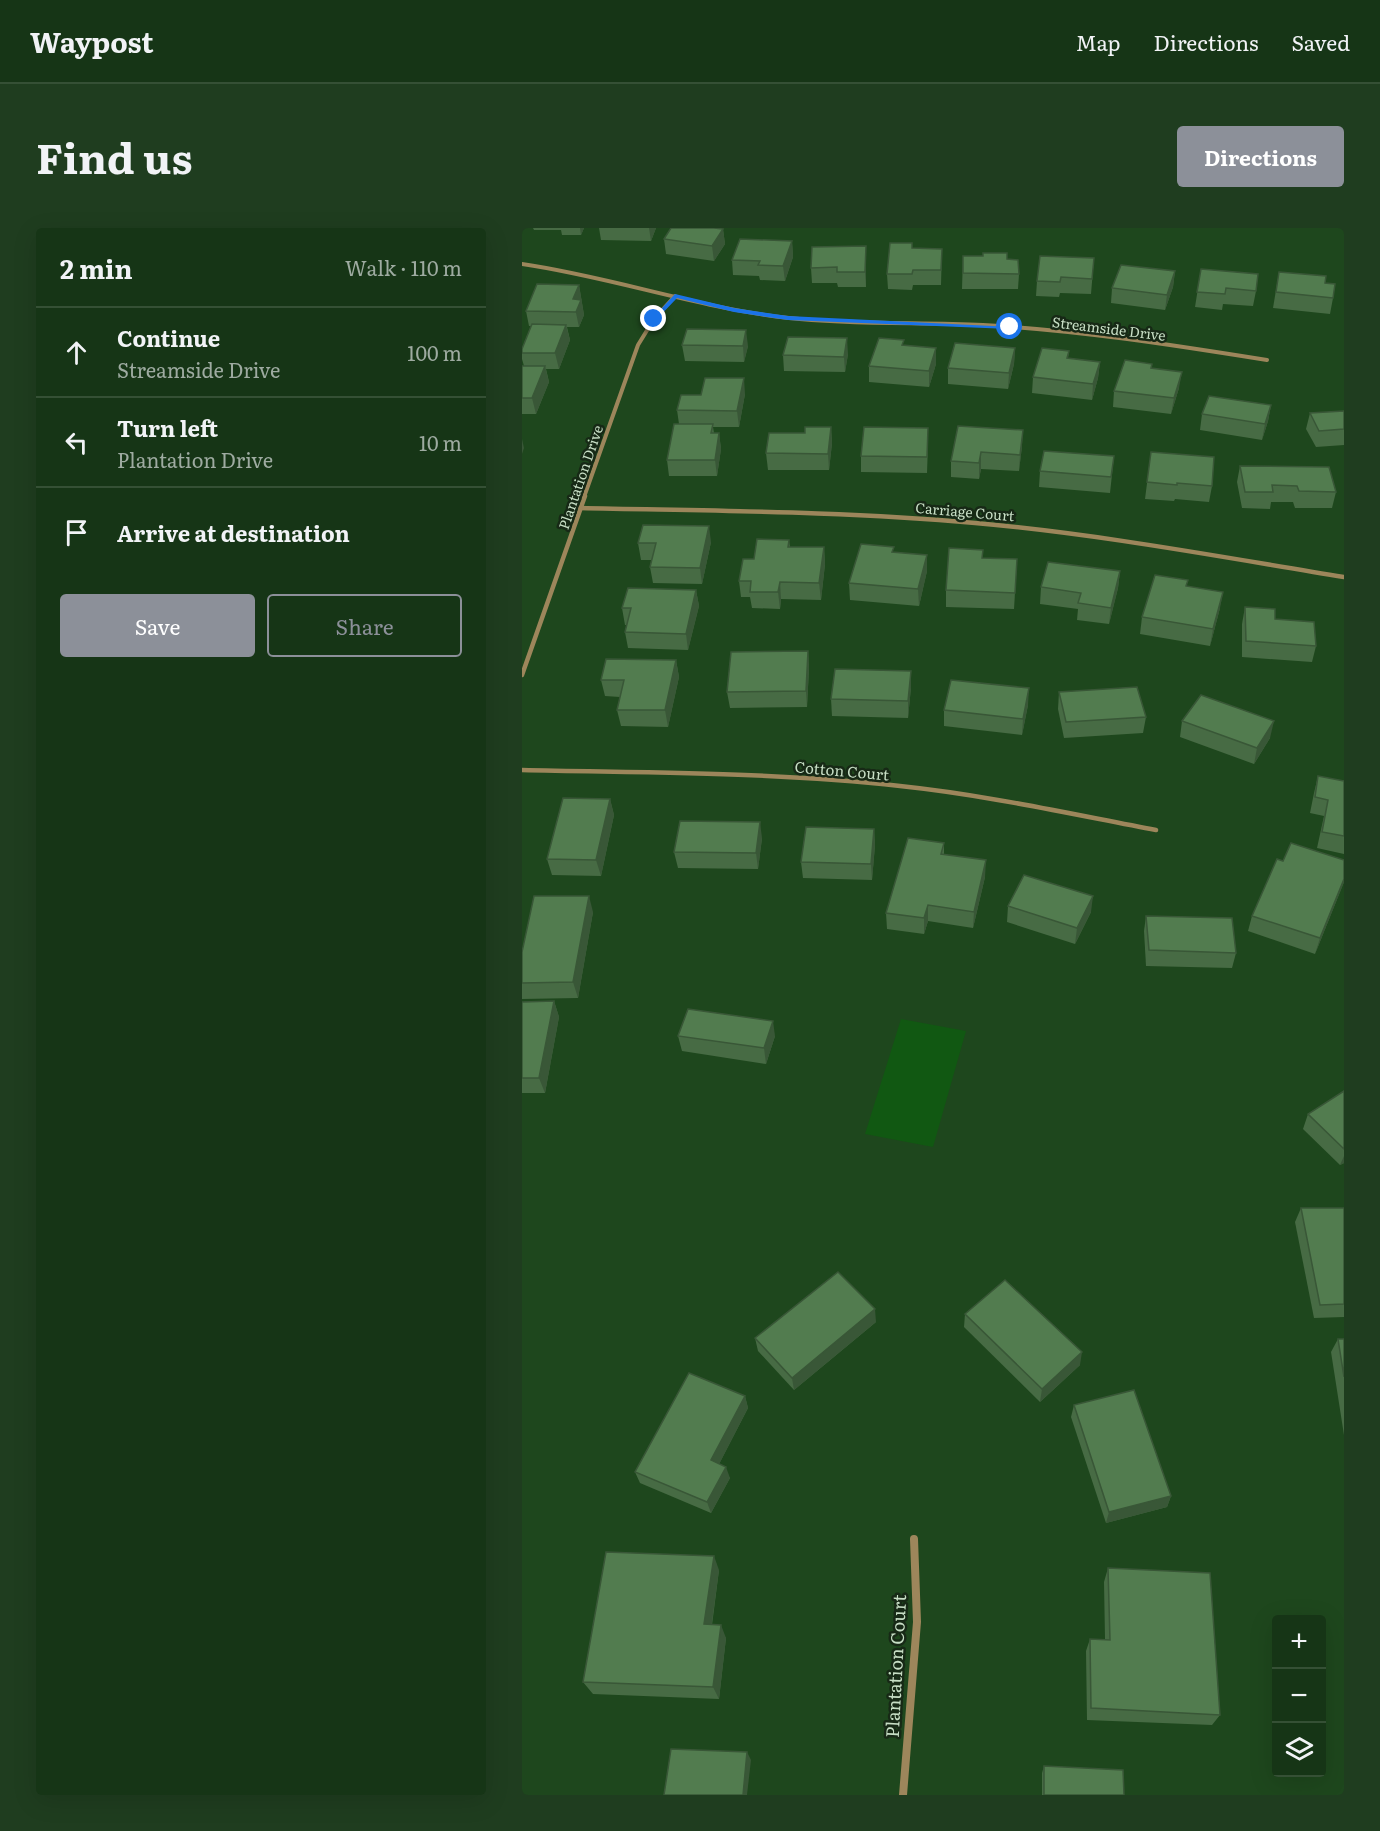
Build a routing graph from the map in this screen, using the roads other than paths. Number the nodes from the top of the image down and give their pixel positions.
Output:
1 (522, 264) edge
2 (675, 296) junction
3 (1267, 360) dead end
4 (580, 508) junction
5 (1344, 577) edge
6 (522, 675) edge
7 (522, 770) edge
8 (1156, 830) dead end
9 (914, 1539) dead end
10 (903, 1795) edge

1 - 2 street, Streamside Drive
2 - 3 street, Streamside Drive
2 - 4 street, Plantation Drive
4 - 5 street, Carriage Court
4 - 6 street, Plantation Drive
7 - 8 street, Cotton Court
9 - 10 street, Plantation Court

